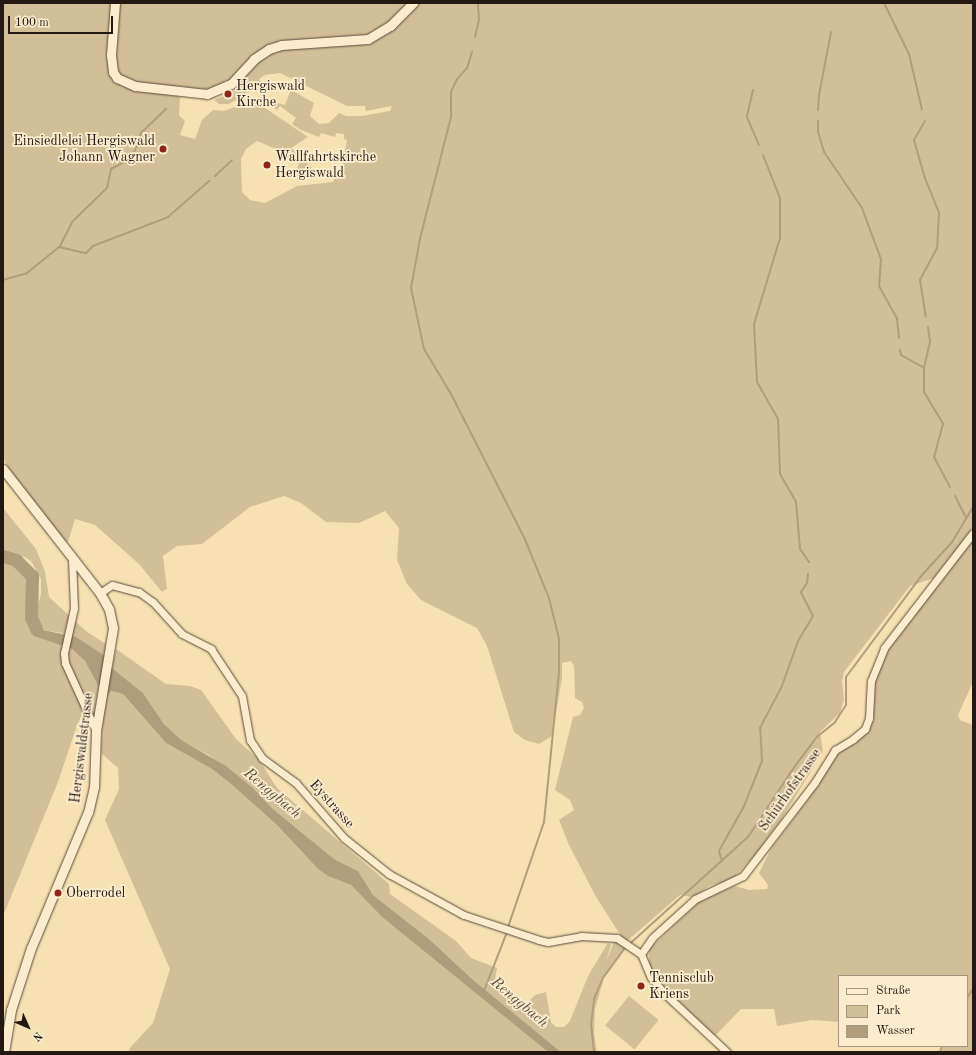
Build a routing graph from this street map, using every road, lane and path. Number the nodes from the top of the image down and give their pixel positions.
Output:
1 (115, 3) edge
2 (413, 3) edge
3 (3, 469) edge
4 (973, 533) edge
5 (72, 560) junction
6 (100, 593) junction
7 (96, 731) junction
8 (641, 954) junction
9 (4, 1052) edge
10 (727, 1052) edge

1 - 2 street
3 - 5 street, Hergiswaldstrasse
4 - 8 street, Schürhofstrasse
5 - 6 street, Hergiswaldstrasse
5 - 7 street
6 - 7 street, Hergiswaldstrasse
6 - 8 street, Eystrasse
7 - 9 street, Hergiswaldstrasse
8 - 10 street

